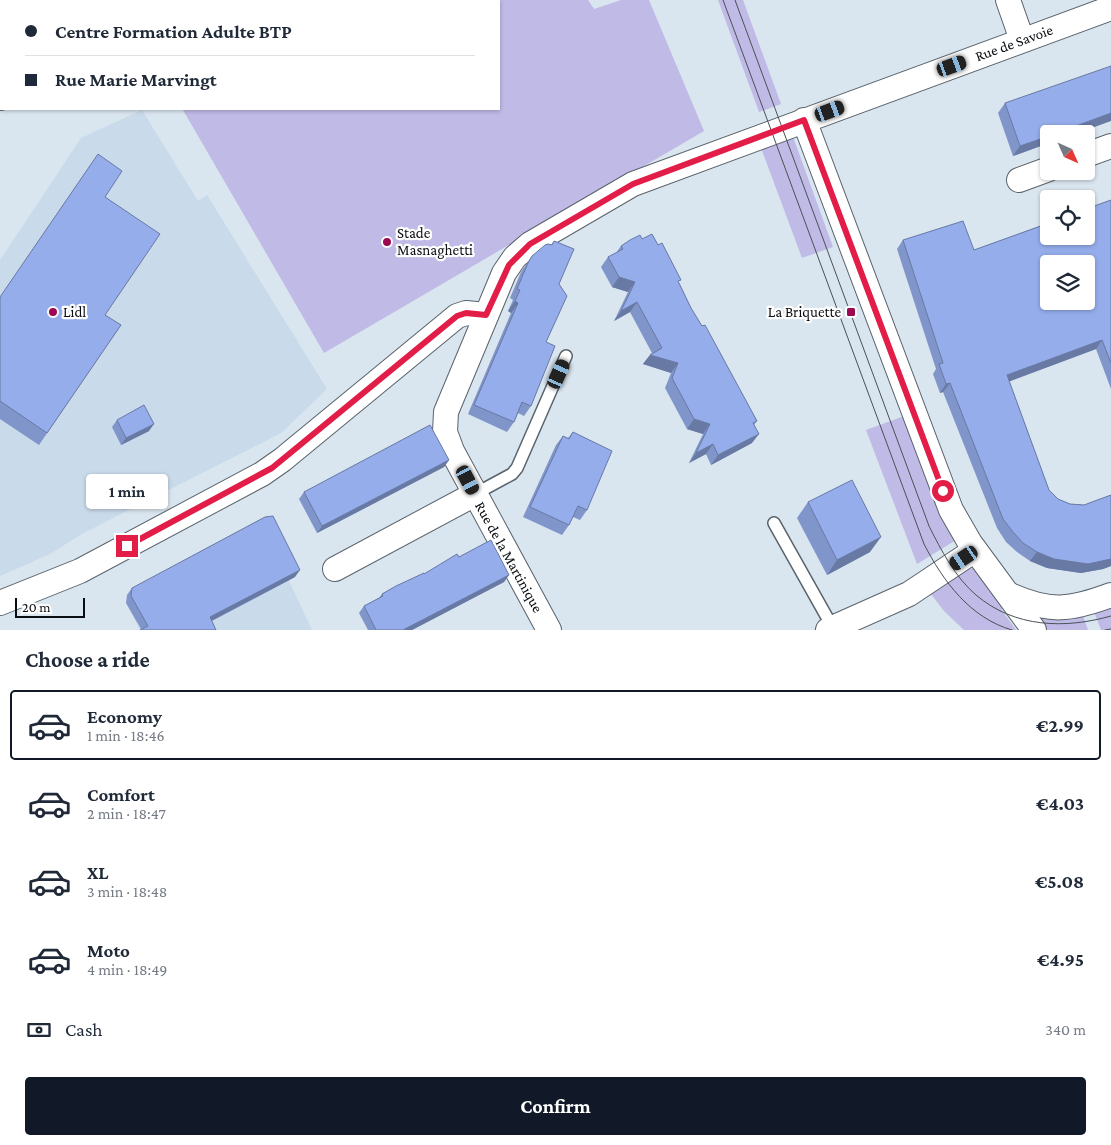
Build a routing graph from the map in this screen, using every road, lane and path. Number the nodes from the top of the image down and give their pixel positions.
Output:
1 (1008, 0) edge
2 (1111, 8) edge
3 (1022, 40) junction
4 (804, 120) junction
5 (1111, 146) edge
6 (1095, 152) edge
7 (1040, 172) edge
8 (1019, 180) dead end
9 (486, 315) junction
10 (566, 356) dead end
11 (475, 494) junction
12 (774, 523) dead end
13 (975, 550) junction
14 (335, 569) dead end
15 (1111, 595) edge
16 (1010, 596) junction
17 (0, 603) edge
18 (547, 629) edge
19 (831, 629) edge
20 (1034, 630) edge

1 - 3 street
2 - 3 street, Rue de Savoie
3 - 4 street, Rue de Savoie
4 - 9 street, Rue de la Martinique
4 - 13 street
5 - 6 street
7 - 8 street
9 - 11 street, Rue de la Martinique
9 - 17 street
10 - 11 lane
11 - 14 street
11 - 18 street, Rue de la Martinique
12 - 19 lane
13 - 16 street
13 - 19 street
15 - 16 street
16 - 20 street

